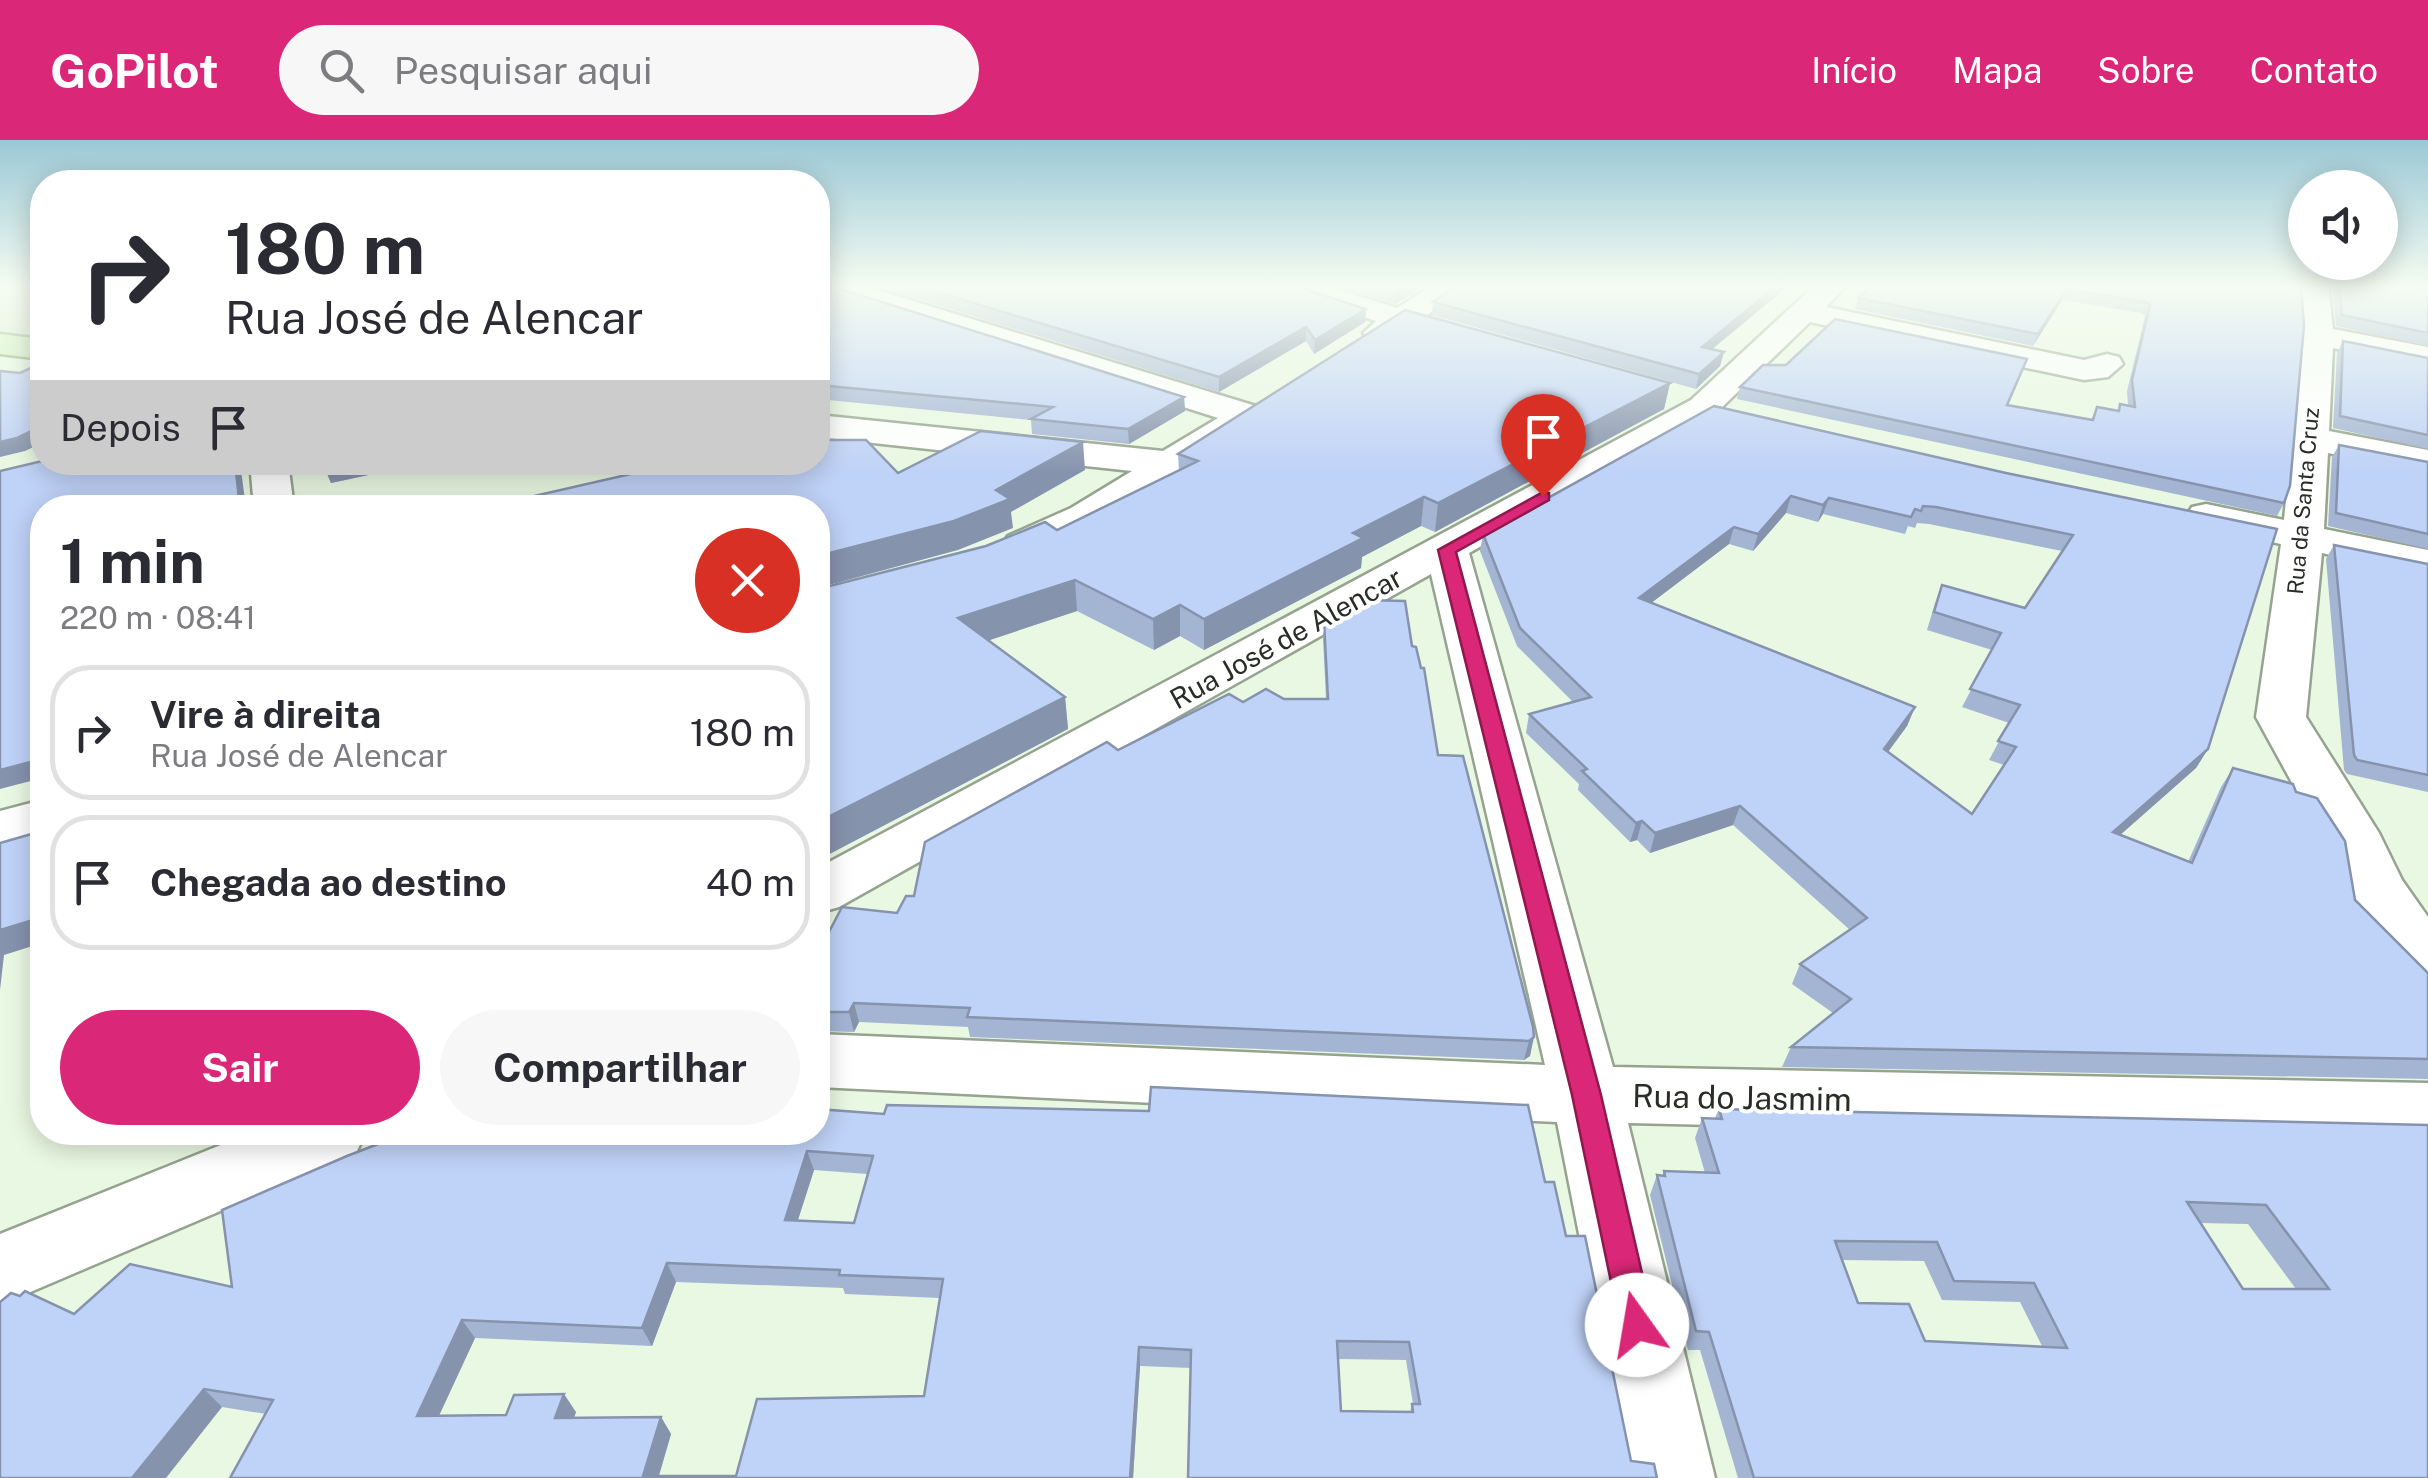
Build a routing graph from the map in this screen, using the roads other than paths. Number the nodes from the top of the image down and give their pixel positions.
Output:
1 (1033, 348) edge
2 (1353, 348) edge
3 (1766, 348) edge
4 (1980, 348) edge
5 (2317, 348) edge
6 (2383, 348) edge
7 (1347, 352) edge
8 (2428, 357) edge
9 (2107, 364) dead end
10 (1280, 394) edge
11 (1666, 396) edge
12 (1703, 408) junction
13 (1246, 415) junction
14 (1750, 418) edge
15 (830, 430) edge
16 (2308, 438) junction
17 (2428, 461) edge
18 (1174, 464) junction
19 (2167, 508) edge
20 (2303, 537) junction
21 (1447, 550) junction
22 (989, 557) edge
23 (2428, 563) edge
24 (30, 821) edge
25 (0, 829) edge
26 (830, 886) edge
27 (2428, 954) edge
28 (830, 1062) edge
29 (1586, 1095) junction
30 (2428, 1112) edge
31 (300, 1145) edge
32 (0, 1270) edge
33 (1671, 1478) edge

1 - 13 street
2 - 7 street
3 - 12 street, Rua José de Alencar
4 - 9 street
5 - 16 street, Rua da Santa Cruz
6 - 8 street
10 - 13 street
11 - 12 street
12 - 14 street
12 - 21 street, Rua José de Alencar
13 - 18 street
15 - 18 street
16 - 17 street
16 - 20 street, Rua da Santa Cruz
18 - 22 street
19 - 20 street
20 - 23 street
20 - 27 street, Rua da Santa Cruz
21 - 26 street, Rua José de Alencar
21 - 29 street
24 - 25 street
28 - 29 street, Rua do Jasmim
29 - 30 street, Rua do Jasmim
29 - 33 street
31 - 32 street

